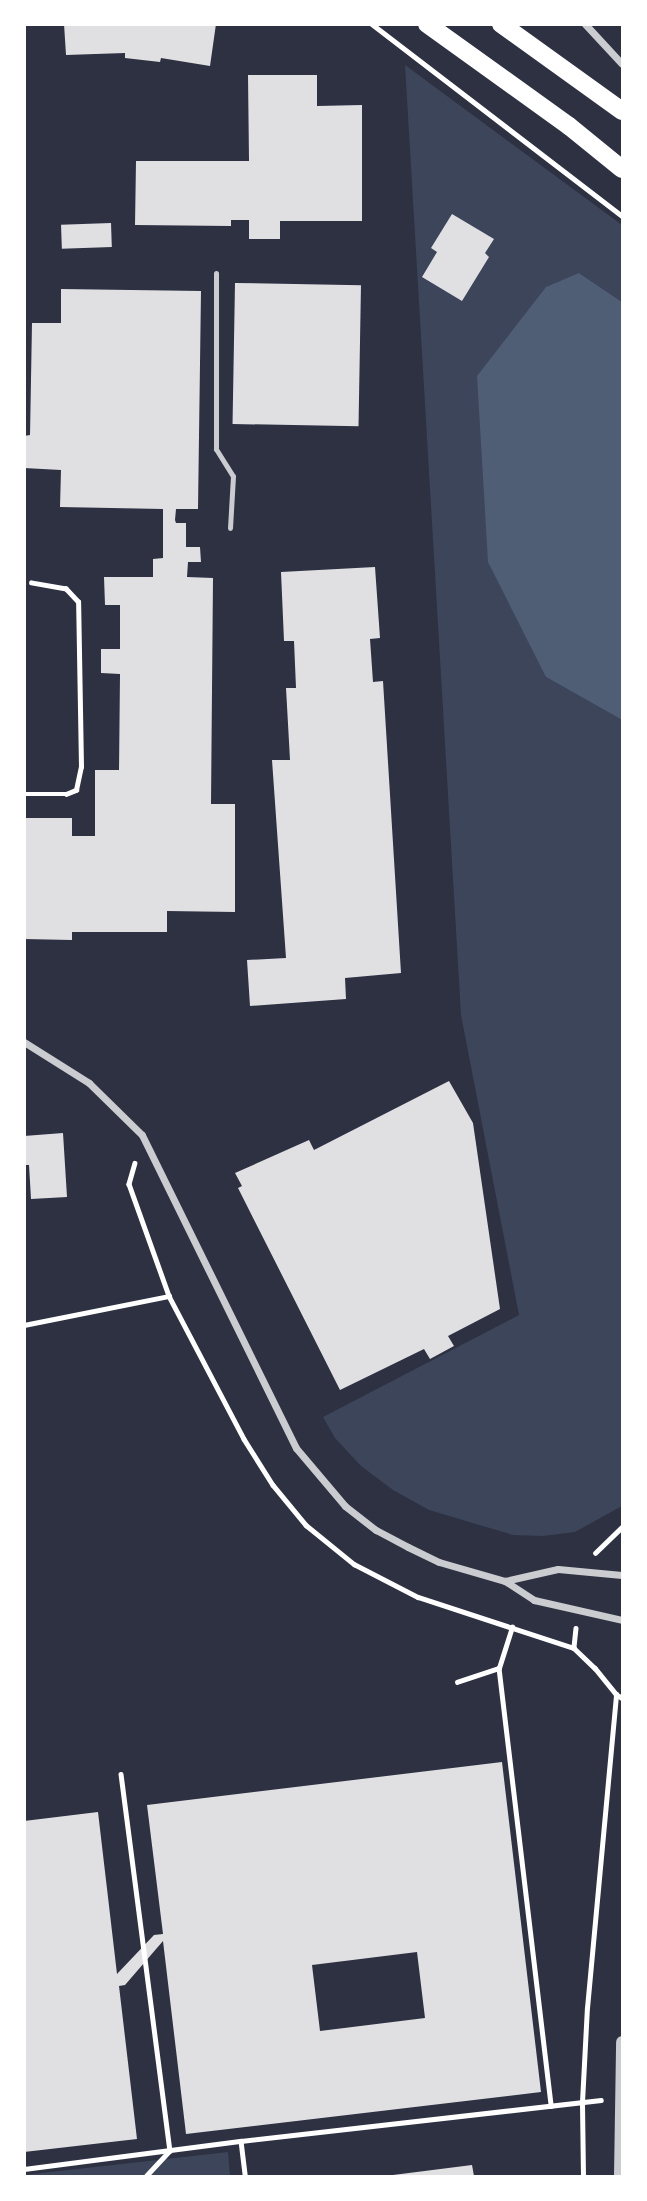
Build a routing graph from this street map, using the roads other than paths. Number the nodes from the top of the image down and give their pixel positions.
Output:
1 (427, 24) edge
2 (501, 24) edge
3 (585, 24) edge
4 (622, 64) edge
5 (622, 111) edge
6 (622, 169) edge
7 (216, 273) dead end
8 (230, 528) dead end
9 (24, 1042) edge
10 (622, 1575) edge
11 (505, 1581) junction
12 (622, 1620) edge
13 (622, 2042) edge
14 (620, 2176) edge

1 - 6 main road
2 - 5 main road
3 - 4 street
7 - 8 lane
9 - 11 street
10 - 11 street
11 - 12 street
13 - 14 street

